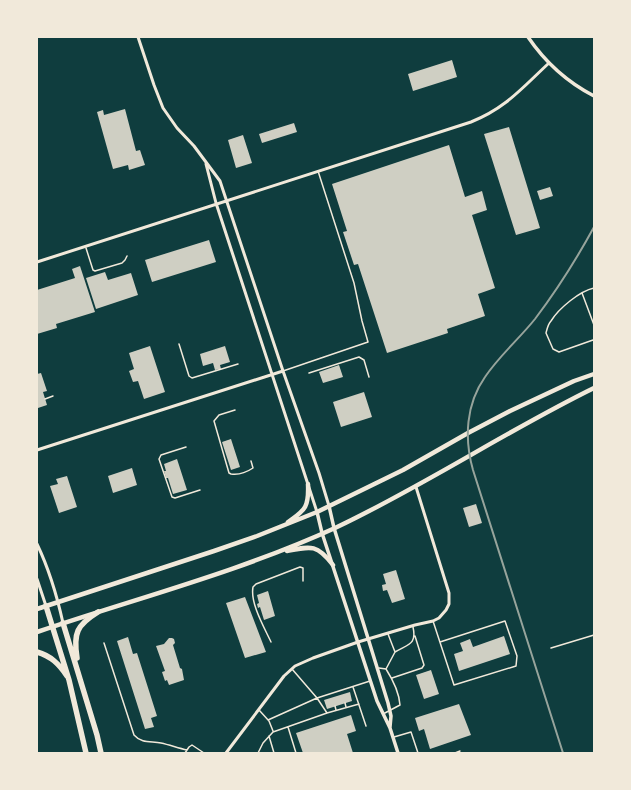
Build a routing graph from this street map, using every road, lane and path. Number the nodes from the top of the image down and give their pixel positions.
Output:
1 (138, 37) edge
2 (528, 37) edge
3 (549, 63) junction
4 (594, 96) edge
5 (206, 162) junction
6 (318, 171) junction
7 (227, 200) junction
8 (216, 204) junction
9 (85, 247) junction
10 (127, 256) dead end
11 (37, 262) edge
12 (594, 288) edge
13 (582, 293) junction
14 (594, 326) edge
15 (594, 339) edge
16 (179, 344) dead end
17 (238, 364) dead end
18 (283, 370) junction
19 (309, 373) dead end
20 (272, 374) junction
21 (594, 374) edge
22 (369, 377) dead end
23 (594, 388) edge
24 (53, 396) dead end
25 (45, 399) dead end
26 (235, 410) dead end
27 (186, 447) dead end
28 (37, 450) edge
29 (251, 461) dead end
30 (308, 484) junction
31 (416, 486) junction
32 (200, 490) dead end
33 (329, 506) junction
34 (317, 512) junction
35 (281, 527) junction
36 (334, 528) junction
37 (322, 533) junction
38 (37, 544) edge
39 (277, 552) junction
40 (333, 565) junction
41 (37, 579) edge
42 (303, 581) dead end
43 (58, 602) junction
44 (46, 606) junction
45 (37, 609) edge
46 (98, 612) junction
47 (433, 621) junction
48 (63, 623) junction
49 (413, 625) junction
50 (53, 627) junction
51 (37, 632) edge
52 (388, 633) junction
53 (594, 635) edge
54 (415, 636) junction
55 (368, 639) junction
56 (271, 642) dead end
57 (358, 642) junction
58 (440, 642) junction
59 (104, 644) dead end
60 (551, 648) dead end
61 (37, 652) edge
62 (395, 652) junction
63 (377, 667) junction
64 (292, 669) junction
65 (386, 669) junction
66 (80, 678) junction
67 (392, 678) junction
68 (69, 680) junction
69 (370, 681) junction
70 (353, 687) junction
71 (340, 691) junction
72 (331, 694) junction
73 (342, 694) dead end
74 (318, 698) junction
75 (332, 698) dead end
76 (345, 703) dead end
77 (359, 704) junction
78 (335, 706) dead end
79 (346, 707) junction
80 (259, 710) junction
81 (336, 710) junction
82 (389, 710) junction
83 (327, 713) junction
84 (383, 714) junction
85 (268, 720) junction
86 (288, 726) junction
87 (366, 726) dead end
88 (390, 728) junction
89 (273, 732) junction
90 (269, 736) junction
91 (393, 738) junction
92 (187, 750) junction
93 (460, 751) dead end
94 (86, 753) edge
95 (101, 753) edge
96 (185, 753) edge
97 (204, 753) edge
98 (226, 753) edge
99 (258, 753) edge
100 (274, 753) edge
101 (296, 753) edge
102 (398, 753) edge
103 (418, 753) edge
104 (455, 753) edge

1 - 5 street
2 - 3 street
3 - 4 street
3 - 6 street
5 - 7 street
5 - 8 street
6 - 7 street
6 - 18 lane
7 - 8 street
7 - 18 street
8 - 9 street
8 - 20 street
9 - 10 lane
9 - 11 street
12 - 13 lane
13 - 14 lane
13 - 15 lane
16 - 17 lane
18 - 20 street
18 - 33 street
19 - 22 lane
20 - 28 street
20 - 30 street
21 - 33 main road
23 - 31 main road
24 - 25 lane
26 - 29 lane
27 - 32 lane
30 - 34 street
30 - 35 main road
31 - 36 main road
31 - 47 street
33 - 34 main road
33 - 36 street
34 - 35 main road
34 - 37 street
35 - 43 main road
36 - 37 main road
36 - 55 street
37 - 39 main road
37 - 40 street
38 - 43 street
39 - 40 main road
39 - 46 main road
40 - 57 street
41 - 44 street
42 - 56 lane
43 - 44 main road
43 - 48 street
44 - 45 main road
44 - 50 highway
46 - 48 main road
46 - 66 highway
47 - 49 street
47 - 58 lane
48 - 50 main road
48 - 66 highway
49 - 52 street
49 - 54 lane
50 - 51 main road
50 - 68 highway
52 - 55 street
52 - 62 lane
53 - 60 lane
54 - 62 lane
54 - 67 lane
55 - 57 street
55 - 63 street
57 - 64 street
57 - 69 street
58 - 58 lane
59 - 92 lane
61 - 68 highway
62 - 65 lane
63 - 65 lane
63 - 82 street
64 - 74 lane
64 - 80 street
65 - 67 lane
66 - 95 highway
67 - 82 lane
68 - 94 highway
69 - 70 lane
69 - 84 street
70 - 71 lane
70 - 77 lane
71 - 72 lane
71 - 73 lane
72 - 74 lane
72 - 75 lane
74 - 83 lane
74 - 85 lane
76 - 79 lane
77 - 79 lane
77 - 87 lane
78 - 81 lane
79 - 81 lane
80 - 85 lane
80 - 98 street
81 - 83 lane
82 - 84 lane
82 - 88 street
83 - 86 lane
84 - 88 street
85 - 89 lane
86 - 89 lane
86 - 101 lane
88 - 91 street
89 - 90 lane
90 - 99 lane
90 - 100 lane
91 - 102 street
91 - 103 lane
92 - 96 lane
92 - 97 lane
93 - 104 lane

